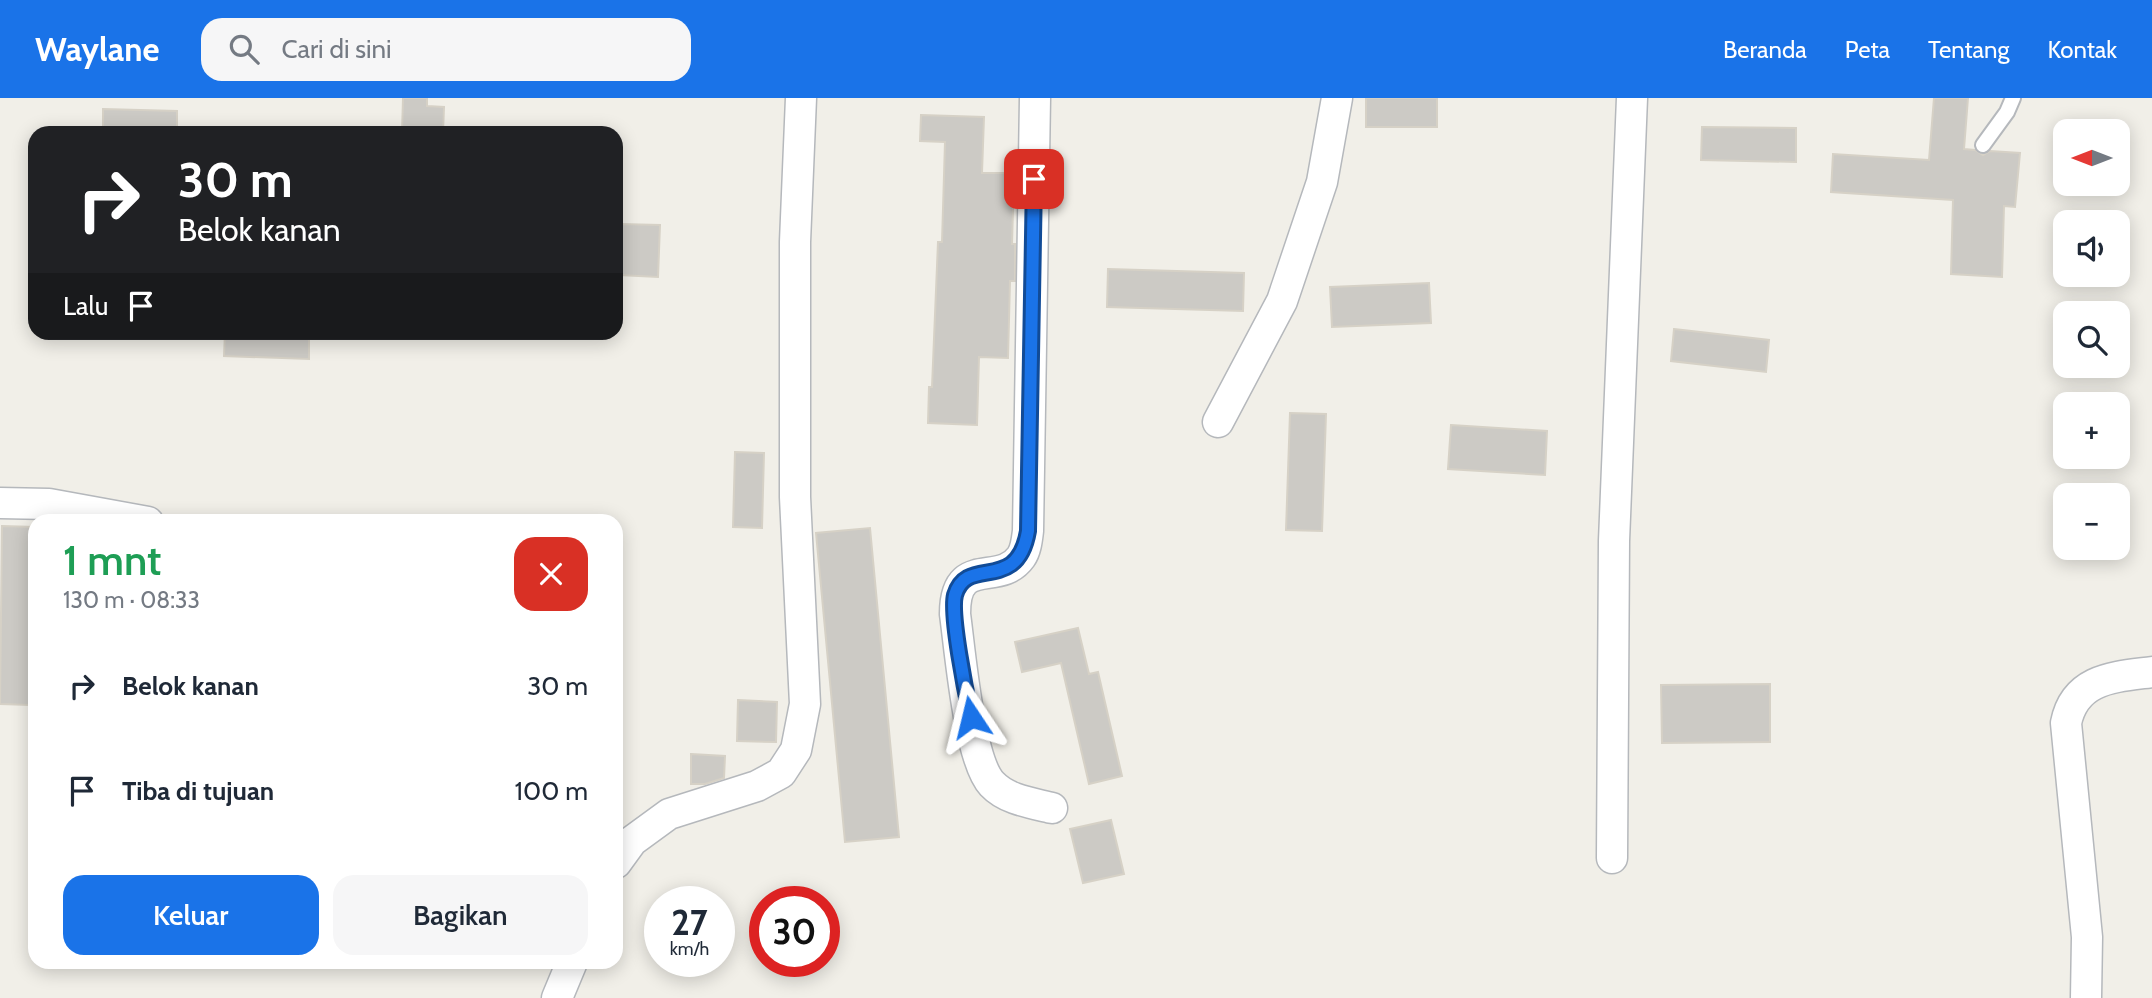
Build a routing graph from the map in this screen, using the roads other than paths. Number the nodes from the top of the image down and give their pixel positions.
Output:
1 (801, 98) edge
2 (1035, 98) edge
3 (1337, 98) edge
4 (1632, 98) edge
5 (2013, 98) edge
6 (1983, 145) dead end
7 (1218, 422) dead end
8 (0, 503) edge
9 (104, 514) edge
10 (2152, 672) edge
11 (1052, 808) dead end
12 (623, 853) edge
13 (1612, 858) dead end
14 (569, 969) edge
15 (557, 998) edge
16 (2086, 998) edge

1 - 12 street
2 - 11 street
3 - 7 street
4 - 13 street
5 - 6 lane
8 - 9 street
10 - 16 street
14 - 15 street

